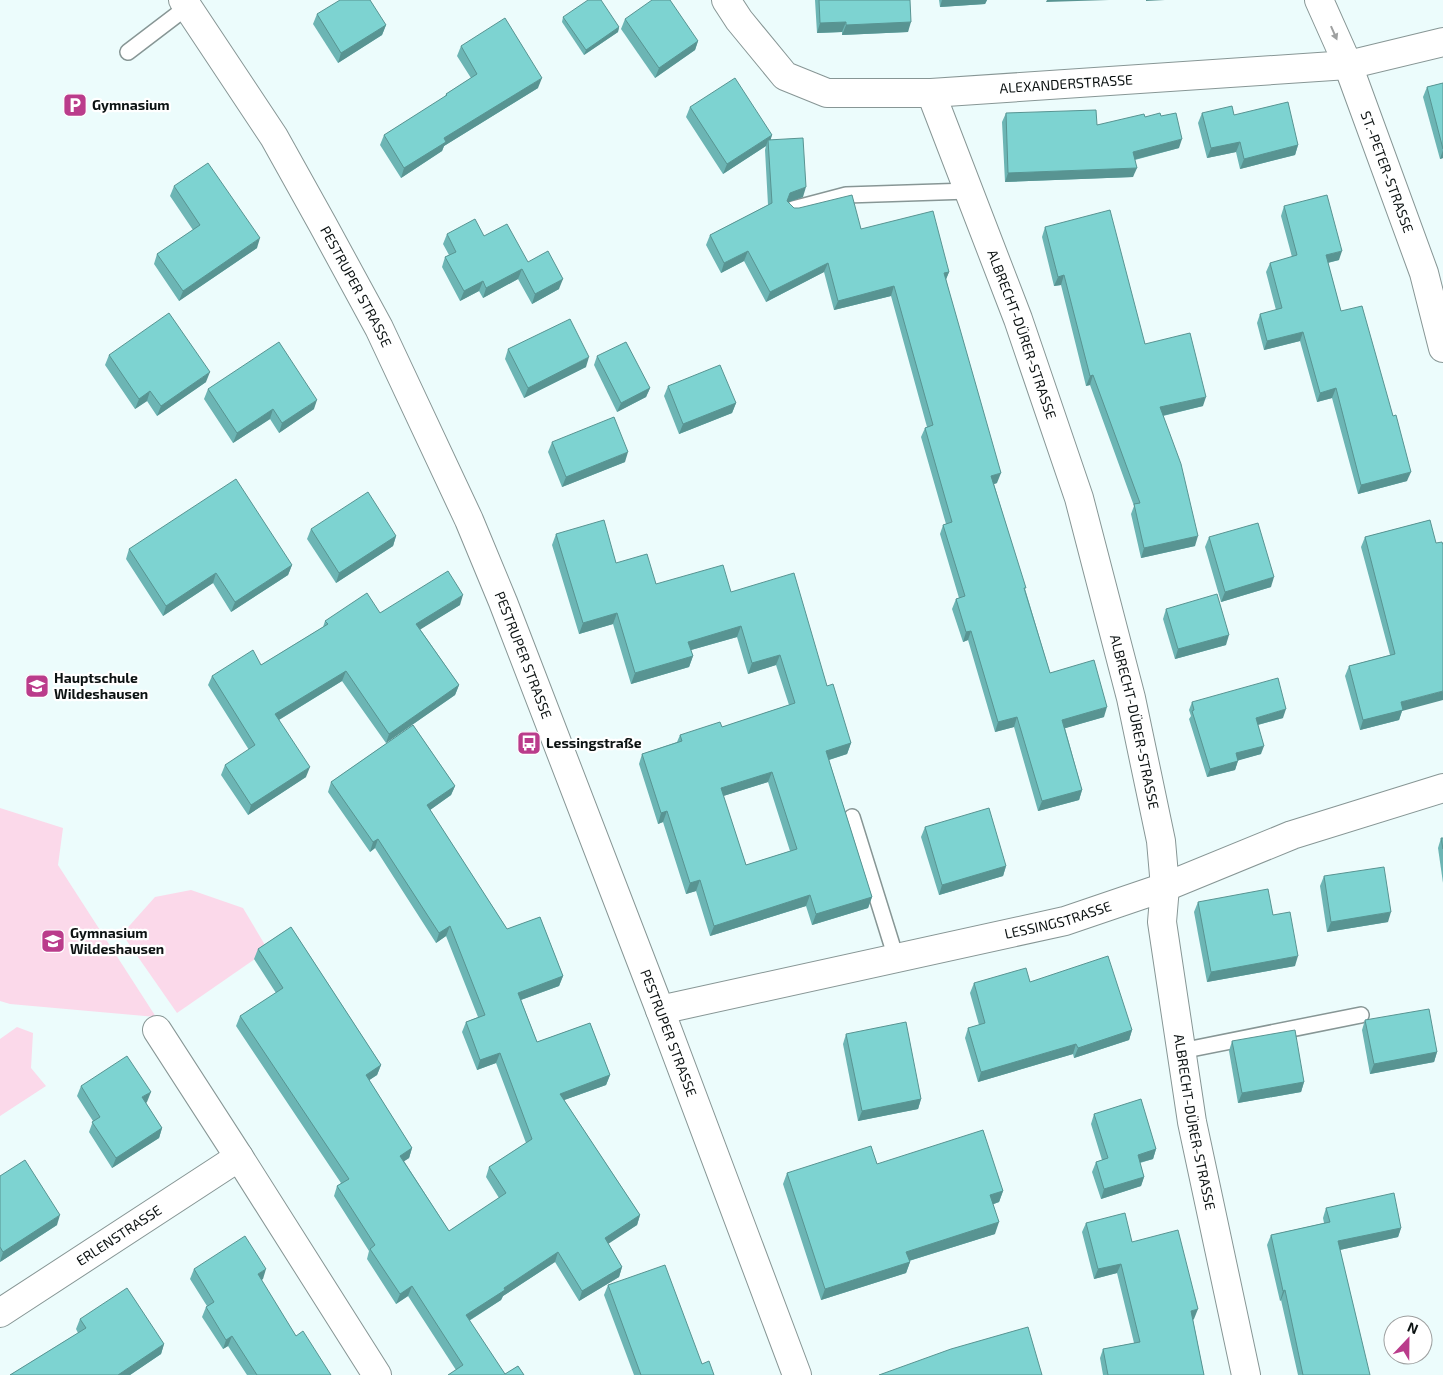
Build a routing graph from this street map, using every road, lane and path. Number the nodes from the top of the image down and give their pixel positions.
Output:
1 (726, 0) edge
2 (1319, 0) edge
3 (185, 4) edge
4 (1443, 42) edge
5 (128, 52) dead end
6 (1348, 65) junction
7 (931, 93) junction
8 (969, 191) junction
9 (793, 209) edge
10 (1443, 348) edge
11 (1443, 788) edge
12 (852, 817) dead end
13 (1165, 887) junction
14 (896, 958) junction
15 (660, 1010) junction
16 (1361, 1015) dead end
17 (157, 1030) dead end
18 (1181, 1051) junction
19 (240, 1157) junction
20 (0, 1313) edge
21 (377, 1375) edge
22 (797, 1375) edge
23 (1246, 1375) edge

1 - 7 street, ALEXANDERSTRASSE
2 -> 6 street, ST.-PETER-STRASSE
3 - 5 lane
3 - 15 street, PESTRUPER STRASSE
4 - 6 street, ALEXANDERSTRASSE
6 - 7 street, ALEXANDERSTRASSE
6 - 10 street, ST.-PETER-STRASSE
7 - 8 street, ALBRECHT-DÜRER-STRASSE
8 - 9 lane
8 - 13 street, ALBRECHT-DÜRER-STRASSE
11 - 13 street, LESSINGSTRASSE
12 - 14 lane
13 - 14 street, LESSINGSTRASSE
13 - 18 street, ALBRECHT-DÜRER-STRASSE
14 - 15 street, LESSINGSTRASSE
15 - 22 street, PESTRUPER STRASSE
16 - 18 lane
17 - 19 street
18 - 23 street, ALBRECHT-DÜRER-STRASSE
19 - 20 street, ERLENSTRASSE
19 - 21 street

